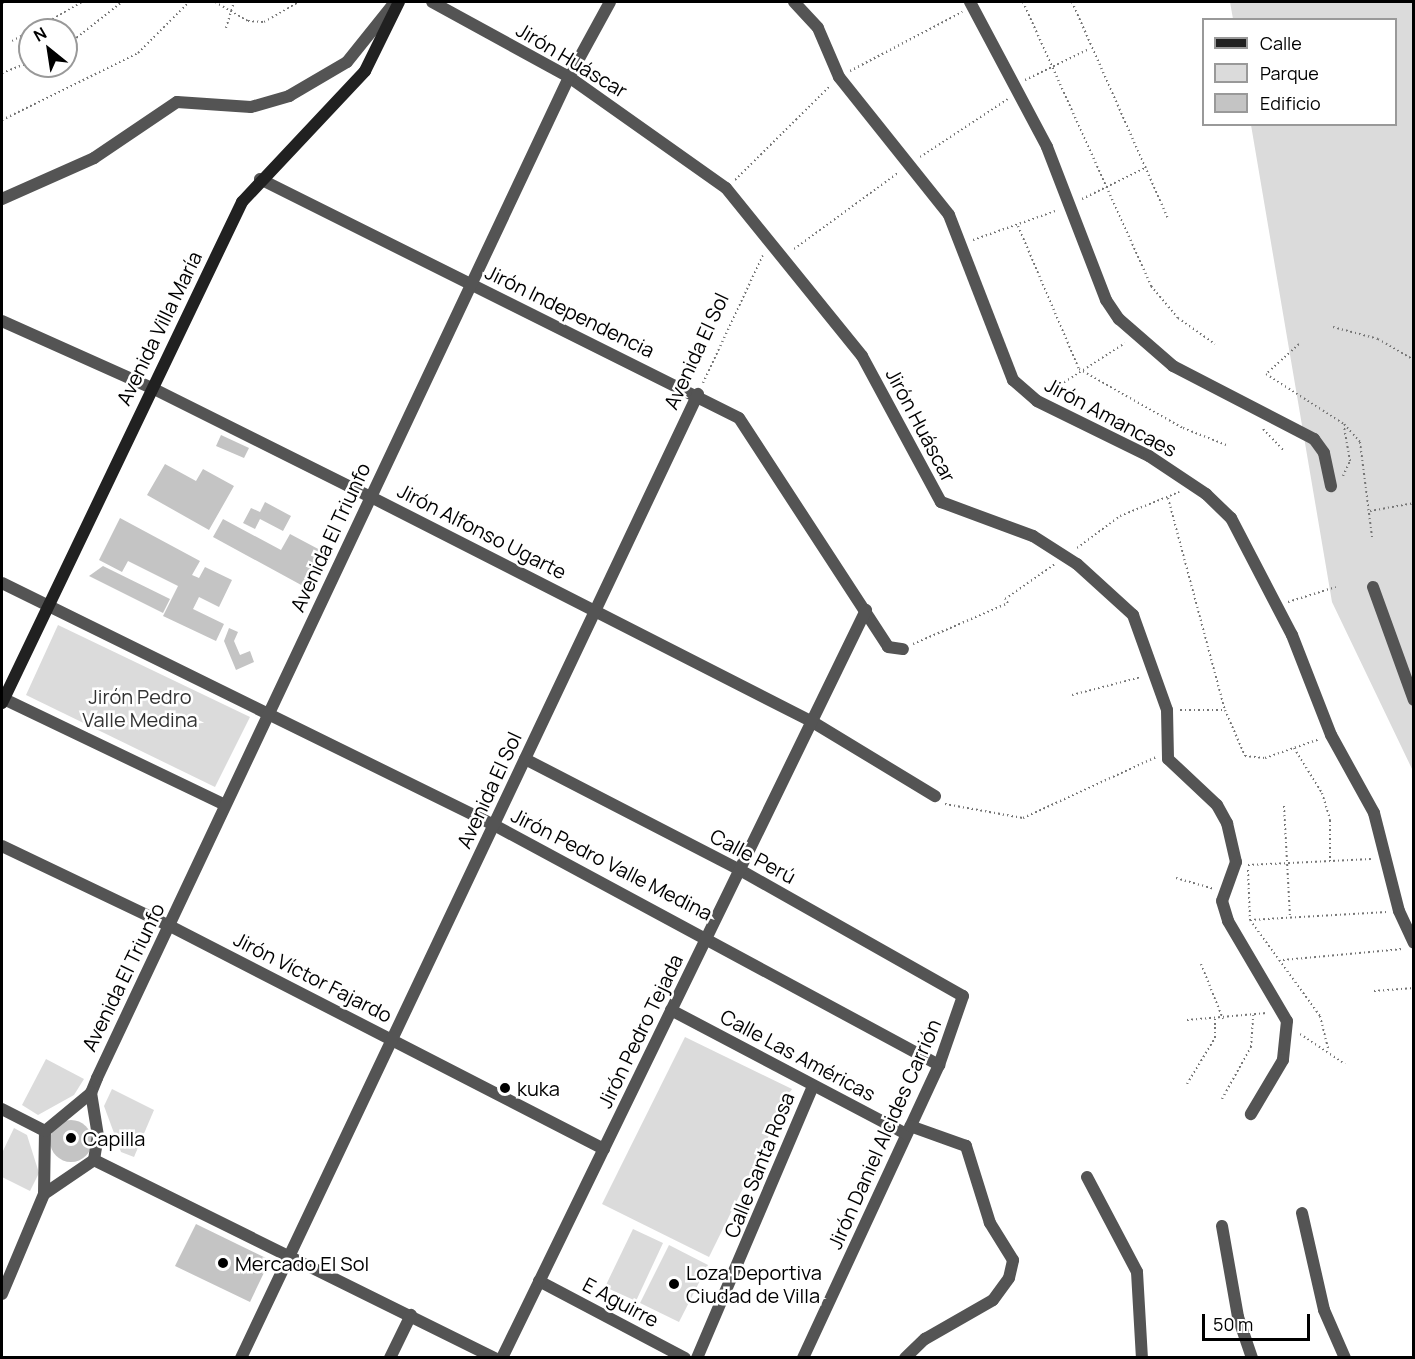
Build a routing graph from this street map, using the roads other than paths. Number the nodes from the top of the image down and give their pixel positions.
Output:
1 (397, 2) edge
2 (432, 2) edge
3 (610, 2) edge
4 (794, 2) edge
5 (970, 4) edge
6 (568, 77) junction
7 (260, 179) junction
8 (2, 199) edge
9 (471, 285) junction
10 (2, 321) edge
11 (152, 388) junction
12 (698, 394) junction
13 (1331, 486) road end
14 (371, 497) junction
15 (2, 583) edge
16 (1373, 587) dead end
17 (48, 605) junction
18 (867, 610) junction
19 (595, 611) junction
20 (903, 649) road end
21 (1413, 700) edge
22 (2, 701) edge
23 (268, 713) junction
24 (811, 721) junction
25 (525, 759) junction
26 (935, 796) road end
27 (225, 805) junction
28 (494, 825) junction
29 (2, 846) edge
30 (740, 870) junction
31 (170, 926) junction
32 (708, 935) junction
33 (1413, 945) edge
34 (959, 992) joint
35 (671, 1010) junction
36 (393, 1040) junction
37 (939, 1065) junction
38 (813, 1086) junction
39 (91, 1093) junction
40 (2, 1109) edge
41 (1251, 1114) dead end
42 (908, 1130) junction
43 (45, 1131) junction
44 (604, 1149) junction
45 (94, 1160) junction
46 (1087, 1177) dead end
47 (44, 1194) junction
48 (1302, 1213) dead end
49 (1222, 1226) dead end
50 (288, 1253) junction
51 (539, 1281) junction
52 (2, 1294) edge
53 (411, 1315) junction
54 (241, 1358) edge
55 (390, 1358) edge
56 (495, 1358) edge
57 (502, 1358) edge
58 (685, 1358) edge
59 (697, 1358) edge
60 (803, 1358) edge
61 (905, 1358) edge
62 (1142, 1358) edge
63 (1252, 1358) edge
64 (1345, 1358) edge

1 - 7 main road, Avenida Villa María
1 - 8 street
2 - 6 street, Jirón Huáscar
3 - 6 street, Avenida El Triunfo
4 - 33 street, Jirón Amancaes
5 - 13 street
6 - 9 street, Avenida El Triunfo
6 - 41 street, Jirón Huáscar
7 - 9 street, Jirón Independencia
7 - 11 main road, Avenida Villa María
9 - 12 street, Jirón Independencia
9 - 14 street, Avenida El Triunfo
10 - 11 street, Jirón Alfonso Ugarte
11 - 14 street, Jirón Alfonso Ugarte
11 - 17 main road, Avenida Villa María
12 - 18 street, Jirón Independencia
12 - 19 street, Avenida El Sol
14 - 19 street, Jirón Alfonso Ugarte
14 - 23 street, Avenida El Triunfo
15 - 17 street, Jirón Pedro Valle Medina
16 - 21 street
17 - 22 main road, Avenida Villa María
17 - 23 street, Jirón Pedro Valle Medina
18 - 20 street, Jirón Independencia
18 - 24 street
19 - 24 street, Jirón Alfonso Ugarte
19 - 25 street, Avenida El Sol
22 - 27 street
23 - 27 street, Avenida El Triunfo
23 - 28 street, Jirón Pedro Valle Medina
24 - 26 street, Jirón Alfonso Ugarte
24 - 30 street, Jirón Pedro Tejada
25 - 28 street, Avenida El Sol
25 - 30 street, Calle Perú
27 - 31 street, Avenida El Triunfo
28 - 32 street, Jirón Pedro Valle Medina
28 - 36 street, Avenida El Sol
29 - 31 street, Jirón Víctor Fajardo
30 - 32 street, Jirón Pedro Tejada
30 - 34 street, Calle Perú
31 - 36 street, Jirón Víctor Fajardo
31 - 39 street, Avenida El Triunfo
32 - 35 street, Jirón Pedro Tejada
32 - 37 street, Jirón Pedro Valle Medina
34 - 37 street, Jirón Daniel Alcides Carrión
35 - 38 street, Calle Las Américas
35 - 44 street, Jirón Pedro Tejada
36 - 44 street, Jirón Víctor Fajardo
36 - 50 street, Avenida El Sol
37 - 42 street, Jirón Daniel Alcides Carrión
38 - 42 street, Calle Las Américas
38 - 59 street, Calle Santa Rosa
39 - 43 street, Avenida El Triunfo
39 - 45 street
40 - 43 street
42 - 60 street, Jirón Daniel Alcides Carrión
42 - 61 street, Calle Las Américas
43 - 47 street
44 - 51 street, Jirón Pedro Tejada
45 - 47 street
45 - 50 street
46 - 62 street
47 - 52 street
48 - 64 street
49 - 63 street
50 - 53 street
50 - 54 street, Avenida El Sol
51 - 57 street, Jirón Pedro Tejada
51 - 58 street, E Aguirre
53 - 55 street
53 - 56 street

